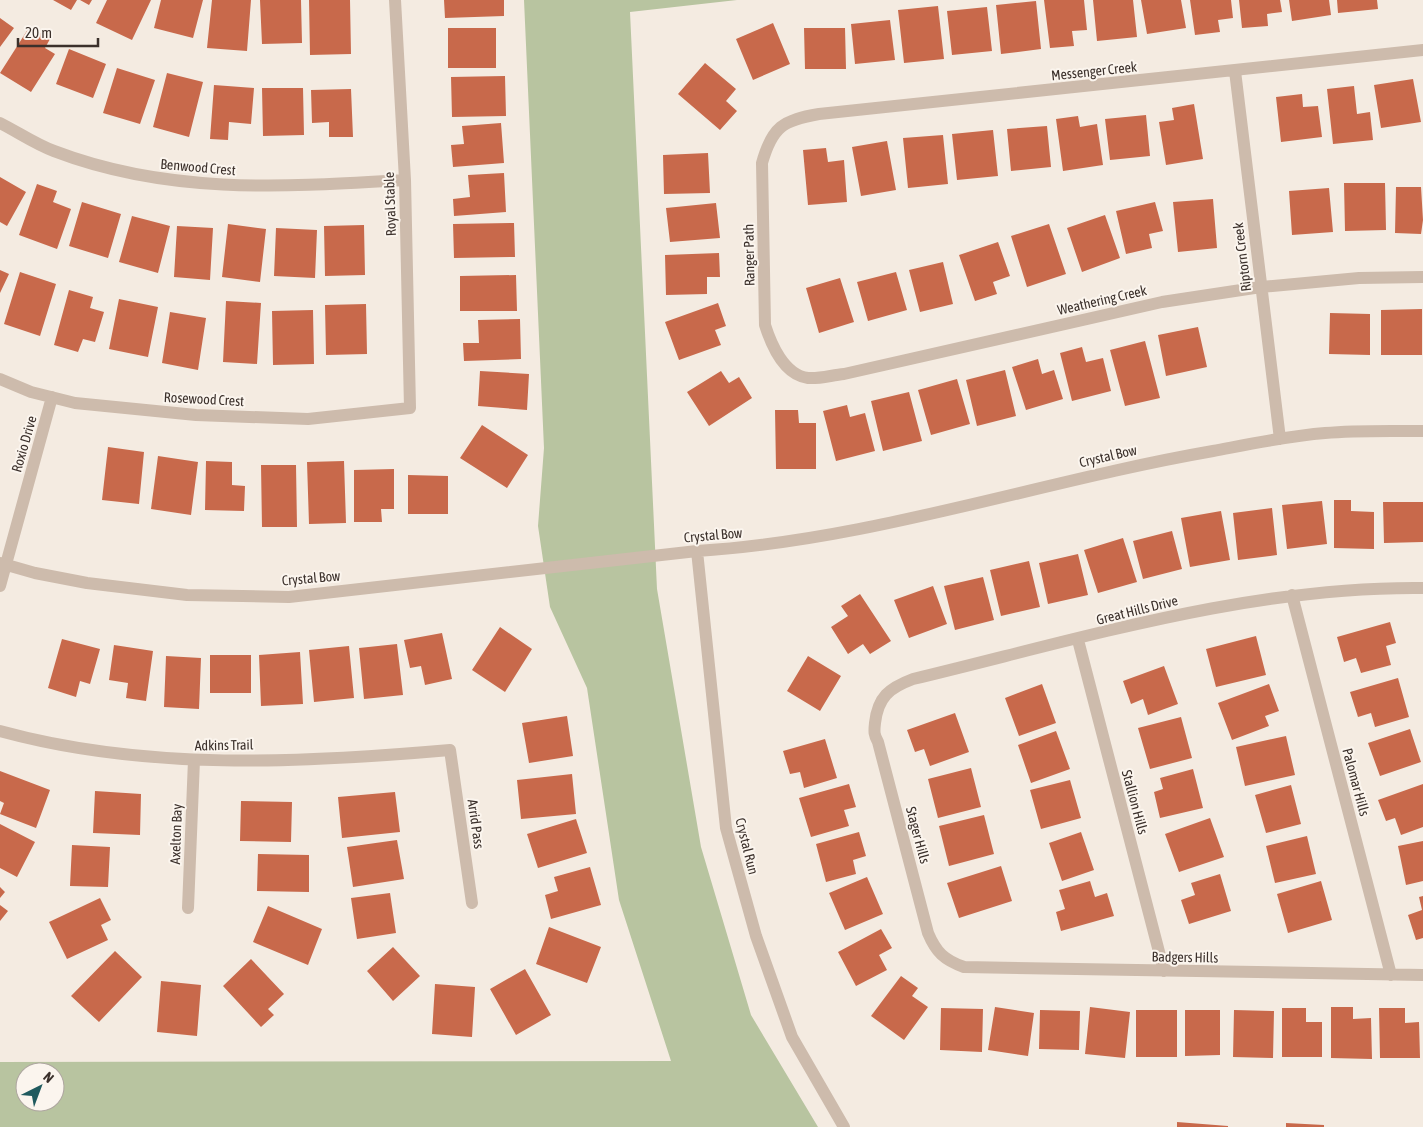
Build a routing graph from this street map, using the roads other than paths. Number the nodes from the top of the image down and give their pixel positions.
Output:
1 (395, 0) edge
2 (1423, 50) edge
3 (1235, 71) junction
4 (0, 122) edge
5 (774, 134) joint
6 (405, 180) junction
7 (1423, 277) edge
8 (1261, 287) junction
9 (793, 370) joint
10 (0, 379) edge
11 (52, 397) junction
12 (410, 408) joint
13 (1423, 431) edge
14 (1280, 439) junction
15 (697, 551) junction
16 (2, 564) edge
17 (0, 586) edge
18 (1423, 588) edge
19 (1292, 596) junction
20 (1078, 640) junction
21 (876, 711) joint
22 (0, 731) edge
23 (450, 750) joint
24 (194, 760) junction
25 (472, 903) dead end
26 (188, 908) dead end
27 (947, 961) joint
28 (1164, 971) junction
29 (1391, 975) junction
30 (1423, 975) edge
31 (844, 1127) edge

1 - 6 street, Royal Stable
2 - 3 street, Messenger Creek
3 - 5 street, Messenger Creek
3 - 8 street, Riptorn Creek
4 - 6 street, Benwood Crest
5 - 9 street, Ranger Path
6 - 12 street, Royal Stable
7 - 8 street, Weathering Creek
8 - 9 street, Weathering Creek
8 - 14 street, Riptorn Creek
10 - 11 street, Rosewood Crest
11 - 12 street, Rosewood Crest
11 - 16 street, Roxio Drive
13 - 14 street, Crystal Bow
14 - 15 street, Crystal Bow
15 - 16 street, Crystal Bow
15 - 31 street, Crystal Run
16 - 17 street, Roxio Drive
18 - 19 street, Great Hills Drive
19 - 20 street, Great Hills Drive
19 - 29 street, Palomar Hills
20 - 21 street, Great Hills Drive
20 - 28 street, Stallion Hills
21 - 27 street, Stager Hills
22 - 24 street, Adkins Trail
23 - 24 street, Adkins Trail
23 - 25 street, Arrid Pass
24 - 26 street, Axelton Bay
27 - 28 street, Badgers Hills
28 - 29 street, Badgers Hills
29 - 30 street, Badgers Hills

